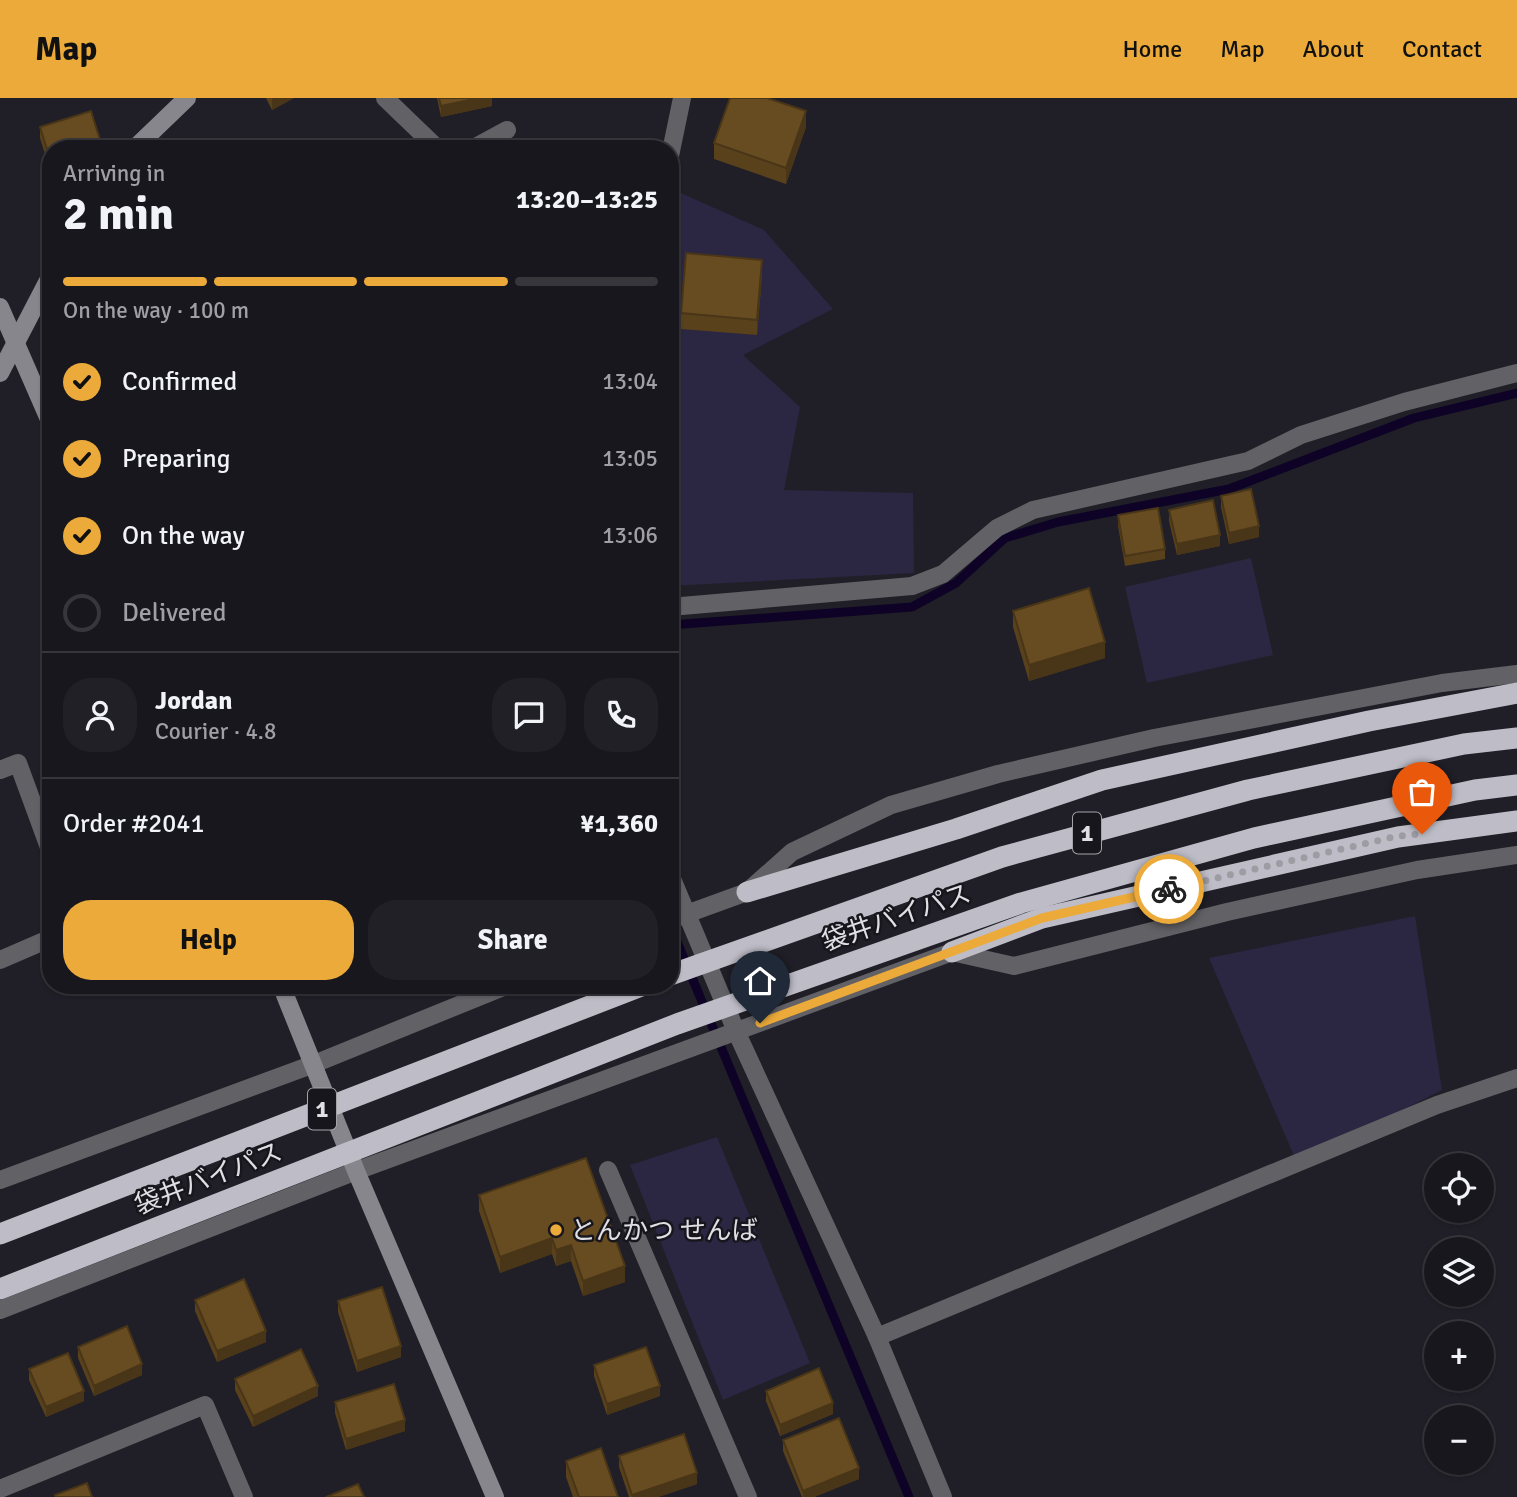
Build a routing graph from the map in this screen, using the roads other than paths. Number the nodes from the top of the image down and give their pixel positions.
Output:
1 (187, 98) edge
2 (385, 98) edge
3 (682, 98) edge
4 (507, 130) dead end
5 (143, 140) edge
6 (429, 140) edge
7 (489, 140) edge
8 (673, 140) edge
9 (42, 292) edge
10 (0, 307) edge
11 (16, 342) junction
12 (0, 373) edge
13 (1517, 373) edge
14 (42, 391) edge
15 (679, 606) edge
16 (1517, 674) edge
17 (1517, 693) edge
18 (1517, 738) edge
19 (0, 770) edge
20 (1517, 785) edge
21 (1517, 821) edge
22 (42, 828) edge
23 (1517, 855) edge
24 (747, 892) junction
25 (679, 917) edge
26 (679, 919) edge
27 (42, 942) edge
28 (952, 951) junction
29 (0, 960) edge
30 (679, 972) edge
31 (285, 994) edge
32 (486, 994) edge
33 (621, 994) edge
34 (736, 1031) junction
35 (314, 1063) junction
36 (1517, 1078) edge
37 (608, 1170) dead end
38 (356, 1171) junction
39 (0, 1180) edge
40 (0, 1234) edge
41 (0, 1289) edge
42 (0, 1310) edge
43 (877, 1337) junction
44 (0, 1489) edge
45 (244, 1497) edge
46 (495, 1497) edge
47 (748, 1497) edge
48 (943, 1497) edge

1 - 5 street
2 - 6 street
3 - 8 street
4 - 7 street
9 - 11 street
10 - 11 street
11 - 12 street
11 - 14 street
13 - 15 street
16 - 24 street
17 - 24 highway
18 - 30 highway, 袋井バイパス / 1, bridge
19 - 22 street
20 - 41 highway, 袋井バイパス / 1, bridge
21 - 28 highway
23 - 28 street
24 - 25 street
26 - 34 street
27 - 29 street
28 - 34 street
31 - 35 street
32 - 35 street
33 - 40 highway, 袋井バイパス / 1, bridge
34 - 38 street
34 - 43 street
35 - 38 street
35 - 39 street
36 - 43 street
37 - 47 street
38 - 42 street
38 - 46 street
43 - 48 street
44 - 45 street

